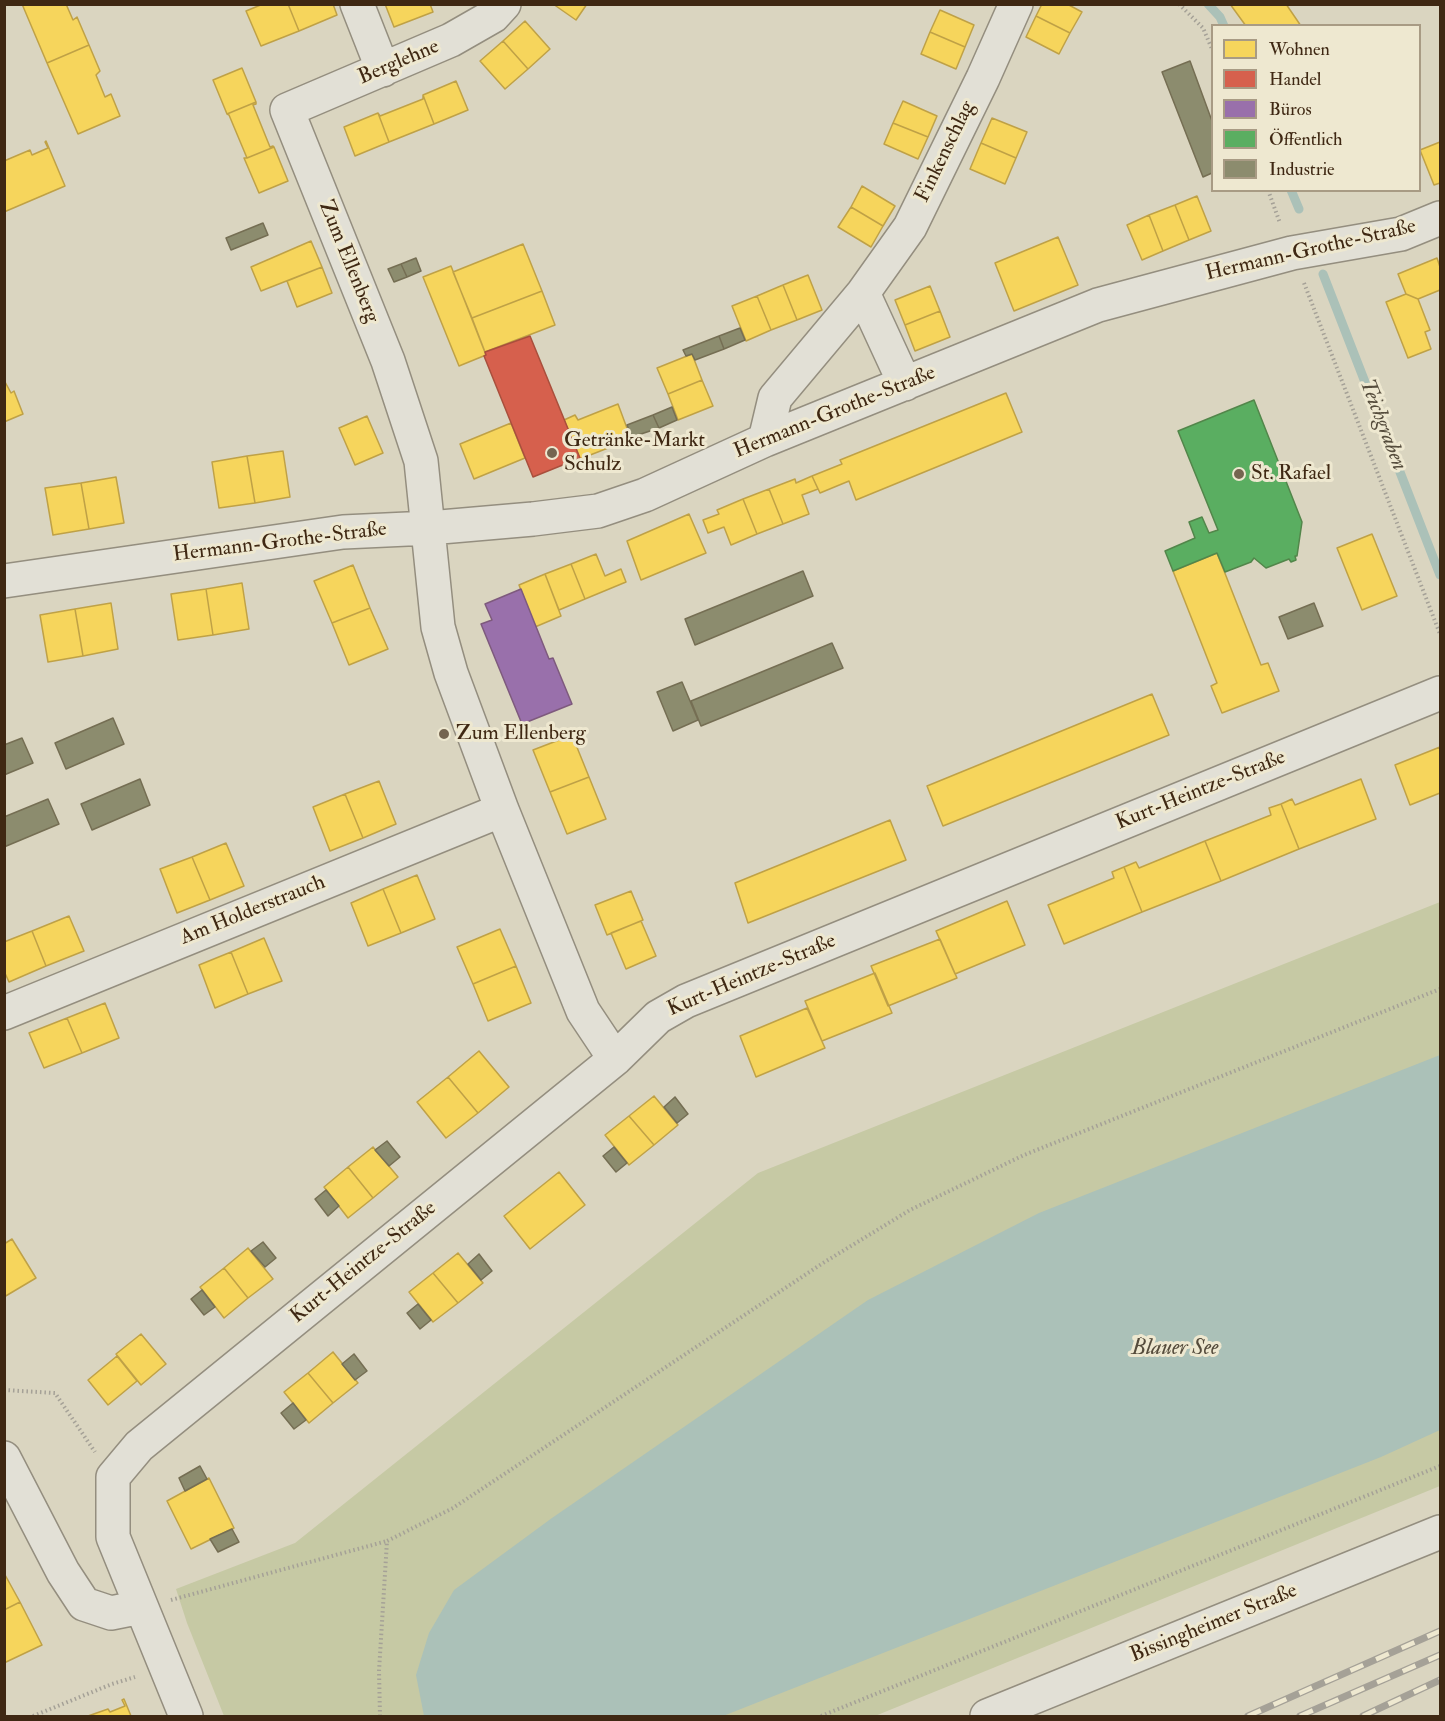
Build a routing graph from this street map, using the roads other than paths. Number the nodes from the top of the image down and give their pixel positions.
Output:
1 (357, 4) edge
2 (504, 4) edge
3 (1016, 4) edge
4 (383, 70) junction
5 (287, 110) joint
6 (1440, 218) edge
7 (863, 293) junction
8 (905, 384) junction
9 (765, 440) junction
10 (429, 528) junction
11 (4, 581) edge
12 (1440, 693) edge
13 (502, 810) junction
14 (4, 1013) edge
15 (615, 1059) junction
16 (4, 1458) edge
17 (1440, 1532) edge
18 (141, 1607) junction
19 (186, 1716) edge
20 (987, 1716) edge

1 - 4 street
2 - 4 street, Berglehne
3 - 7 street, Finkenschlag
4 - 5 street, Berglehne
5 - 10 street, Zum Ellenberg
6 - 8 street, Hermann-Grothe-Straße
7 - 8 street
7 - 9 street, Finkenschlag
8 - 9 street, Hermann-Grothe-Straße
9 - 10 street, Hermann-Grothe-Straße
10 - 11 street, Hermann-Grothe-Straße
10 - 13 street, Zum Ellenberg
12 - 15 street, Kurt-Heintze-Straße
13 - 14 street, Am Holderstrauch
13 - 15 street, Zum Ellenberg
15 - 18 street, Kurt-Heintze-Straße
16 - 18 street
17 - 20 street, Bissingheimer Straße
18 - 19 street

